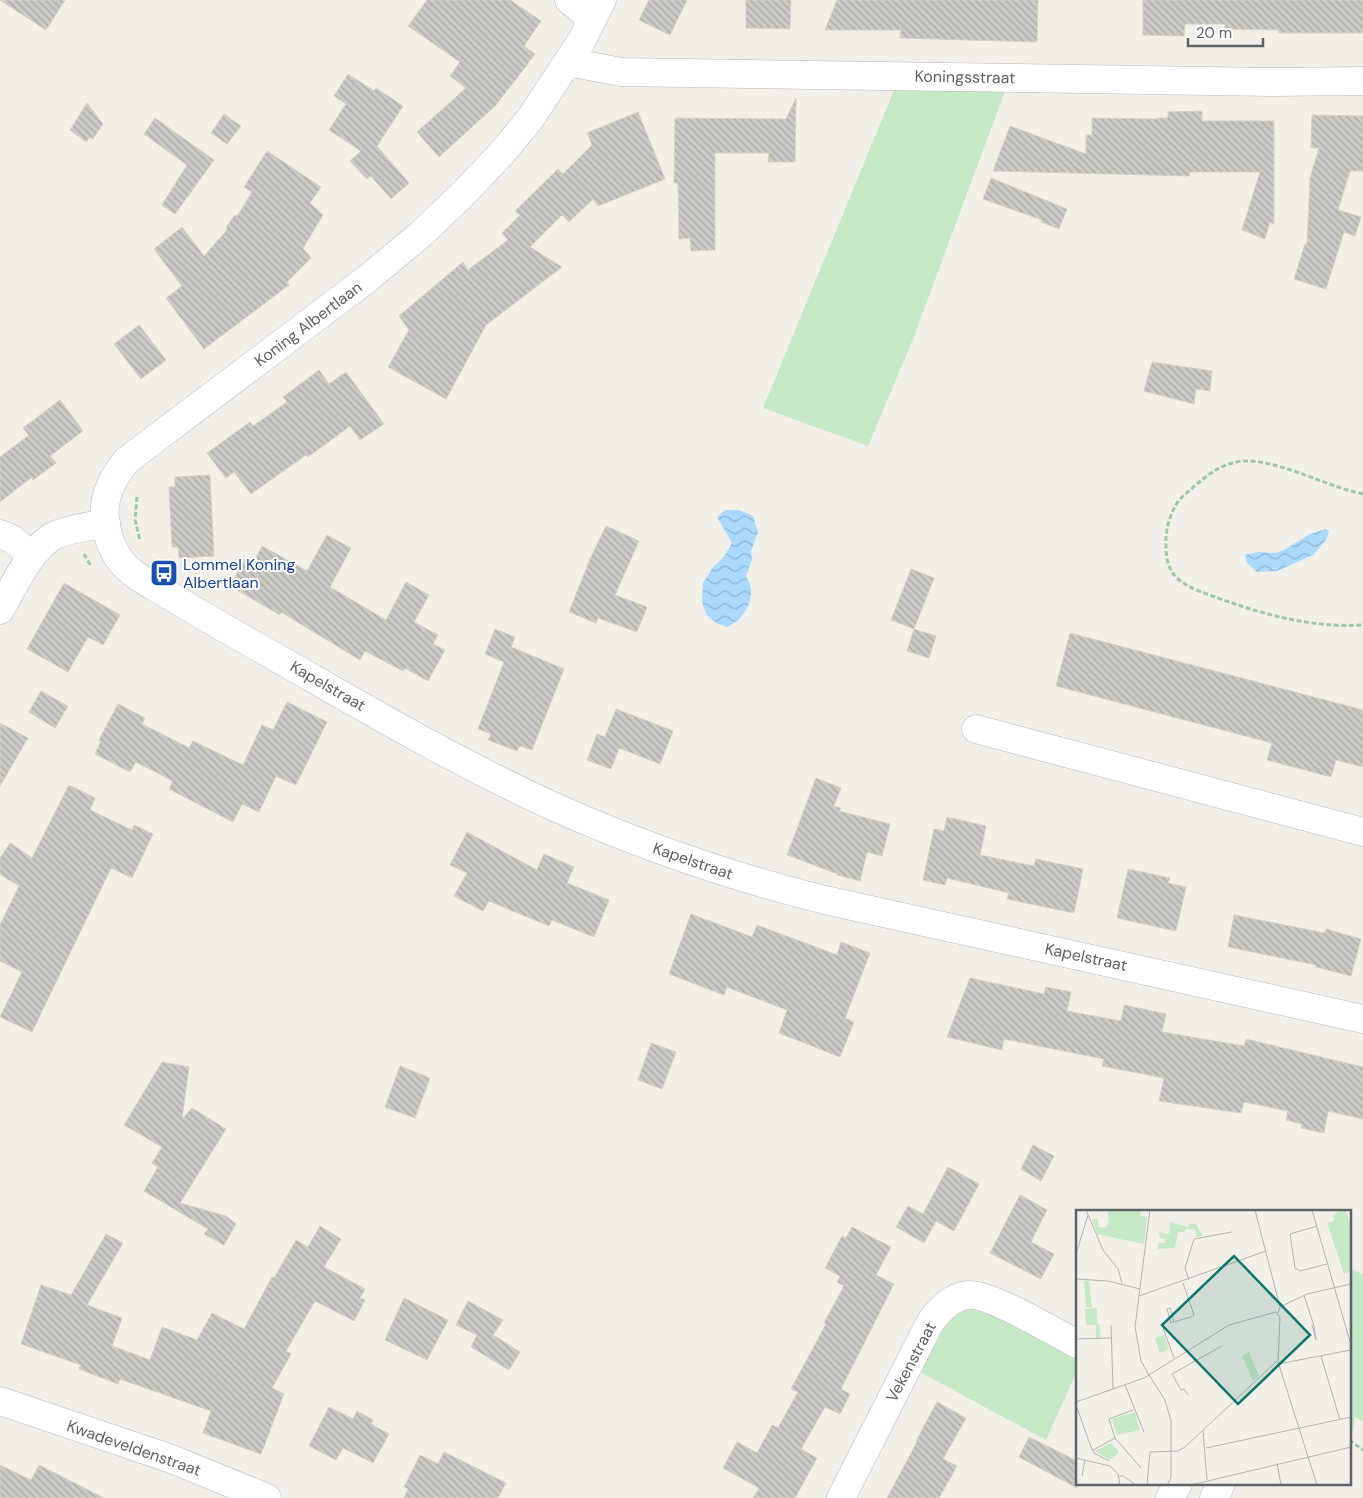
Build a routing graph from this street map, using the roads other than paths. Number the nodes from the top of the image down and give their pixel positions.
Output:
1 (569, 0) edge
2 (597, 9) edge
3 (568, 62) junction
4 (1363, 81) edge
5 (106, 523) junction
6 (0, 534) edge
7 (32, 556) junction
8 (0, 610) edge
9 (976, 729) dead end
10 (1363, 832) edge
11 (1363, 1019) edge
12 (1076, 1343) edge
13 (0, 1401) edge
14 (1177, 1486) edge
15 (1220, 1486) edge
16 (267, 1498) edge
17 (841, 1498) edge
18 (1170, 1498) edge
19 (1214, 1498) edge

1 - 2 street
2 - 3 street, Koning Albertlaan
3 - 4 street, Koningsstraat
3 - 5 street, Koning Albertlaan
5 - 7 street
5 - 11 street, Kapelstraat
6 - 7 street
7 - 8 street
9 - 10 street
12 - 17 street, Vekenstraat
13 - 16 street, Kwadeveldenstraat
14 - 18 street
15 - 19 street

